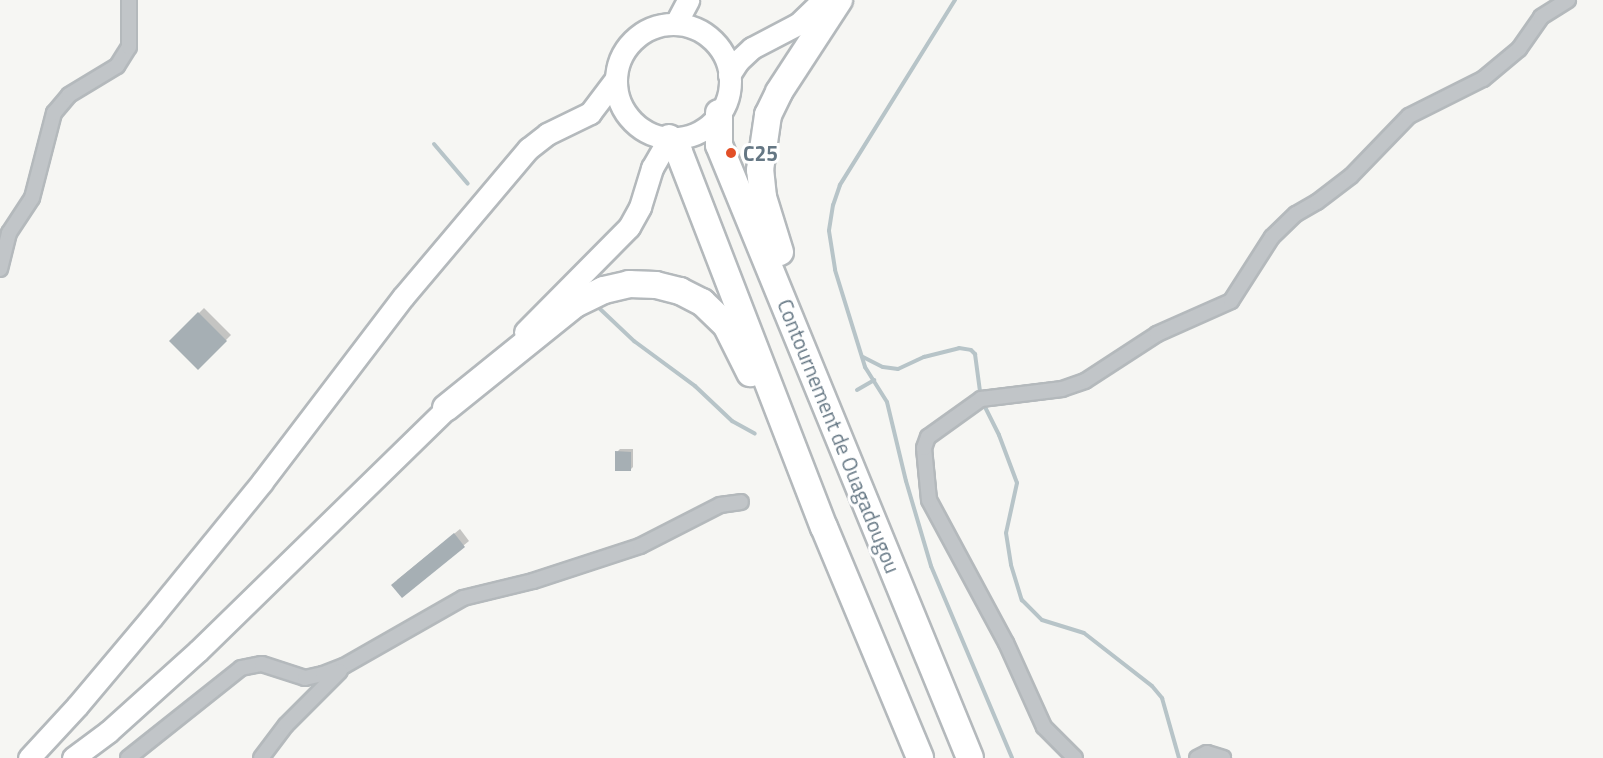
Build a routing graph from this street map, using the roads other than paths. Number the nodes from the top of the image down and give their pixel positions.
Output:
1 (129, 0) edge
2 (688, 0) edge
3 (824, 0) edge
4 (839, 0) edge
5 (1568, 0) edge
6 (676, 23) junction
7 (729, 75) junction
8 (615, 80) junction
9 (720, 113) junction
10 (669, 138) junction
11 (0, 269) edge
12 (446, 408) junction
13 (741, 502) dead end
14 (870, 510) junction
15 (824, 527) junction
16 (345, 666) junction
17 (29, 758) edge
18 (73, 758) edge
19 (129, 758) edge
20 (261, 758) edge
21 (920, 758) edge
22 (970, 758) edge
23 (1075, 758) edge
24 (1197, 758) edge
25 (1223, 758) edge

1 - 11 street
2 - 6 main road
3 - 7 main road
4 - 14 highway
5 - 23 street
6 - 7 main road, Contournement de Ouagadougou
6 - 8 main road
7 - 9 main road, Contournement de Ouagadougou
8 - 10 main road
8 - 17 main road
9 - 10 main road
9 - 14 highway, Contournement de Ouagadougou
10 - 12 main road
10 - 15 highway
12 - 15 highway
12 - 18 main road
13 - 16 street
14 - 22 highway, Contournement de Ouagadougou
15 - 21 highway
16 - 19 street
16 - 20 street
24 - 25 street

